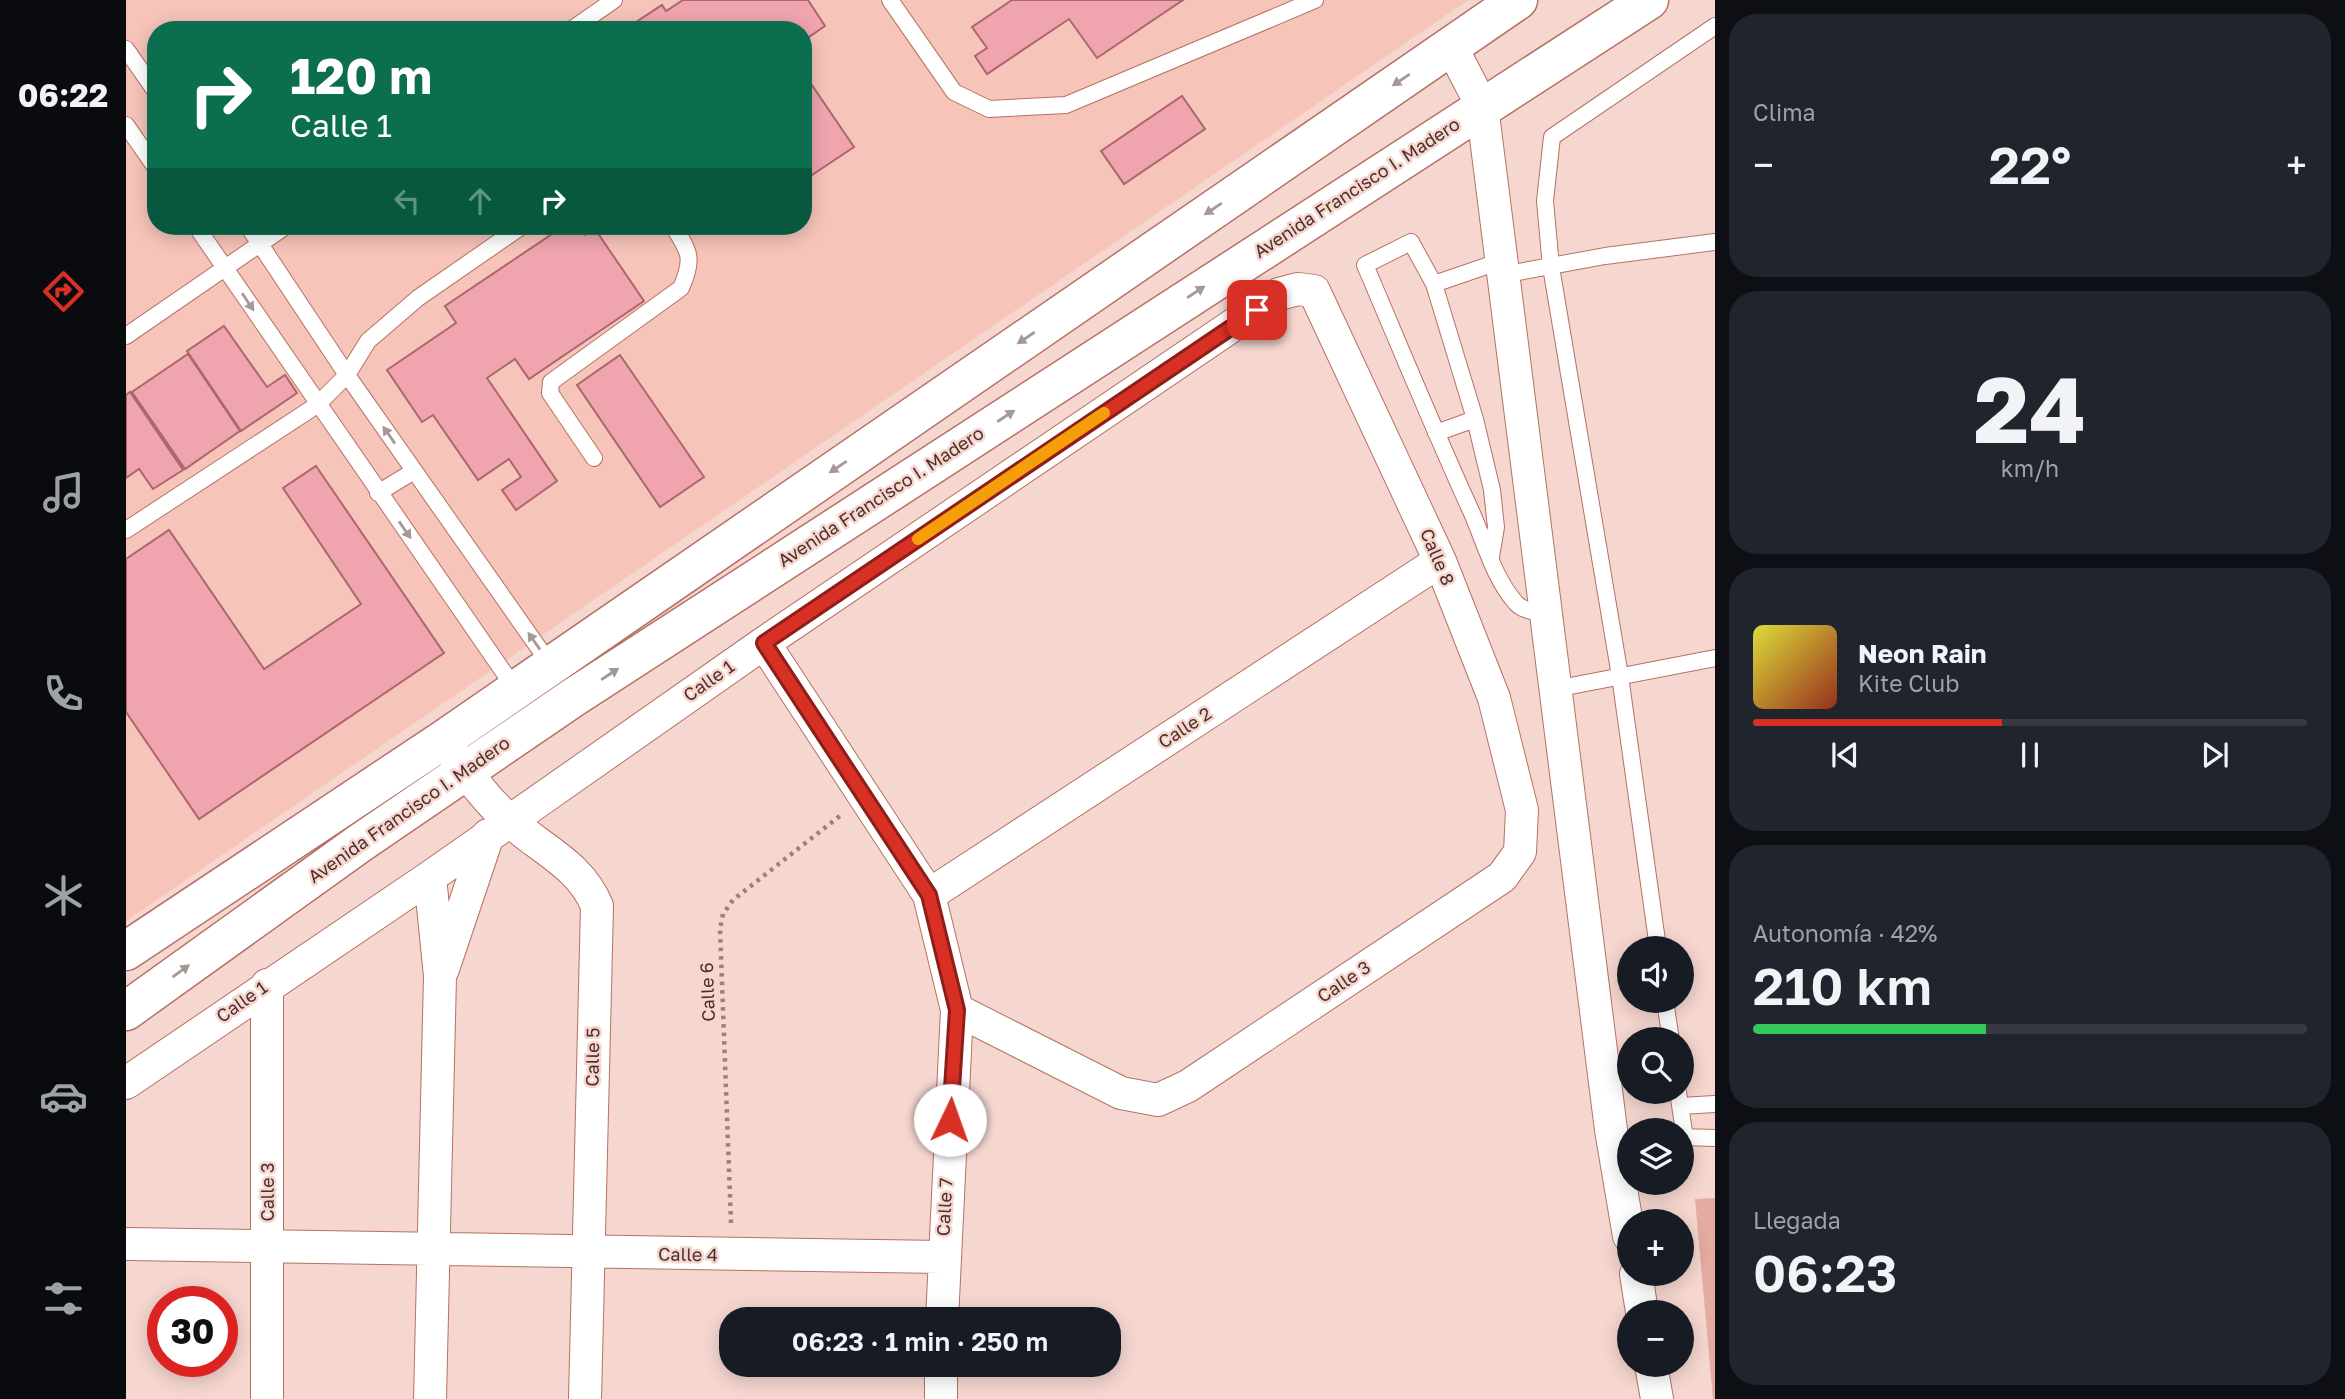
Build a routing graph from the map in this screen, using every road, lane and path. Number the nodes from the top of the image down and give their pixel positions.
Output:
1 (614, 0) edge
2 (890, 0) edge
3 (1315, 0) edge
4 (1518, 0) edge
5 (1649, 0) edge
6 (584, 21) edge
7 (1715, 26) edge
8 (1451, 46) junction
9 (126, 49) edge
10 (147, 79) edge
11 (1482, 106) junction
12 (126, 125) edge
13 (147, 155) edge
14 (202, 235) edge
15 (254, 235) edge
16 (273, 235) edge
17 (509, 235) edge
18 (679, 235) edge
19 (1715, 242) edge
20 (260, 244) junction
21 (1551, 267) junction
22 (225, 268) junction
23 (1502, 268) junction
24 (1434, 284) junction
25 (1298, 289) joint
26 (126, 336) edge
27 (347, 376) junction
28 (317, 405) junction
29 (1475, 419) junction
30 (1436, 433) junction
31 (594, 458) dead end
32 (414, 471) junction
33 (378, 493) junction
34 (126, 530) edge
35 (1491, 557) junction
36 (1440, 561) junction
37 (1545, 613) junction
38 (764, 643) junction
39 (1715, 658) edge
40 (1620, 676) junction
41 (562, 681) junction
42 (1555, 689) junction
43 (526, 705) junction
44 (443, 740) junction
45 (465, 771) junction
46 (866, 796) junction
47 (499, 828) junction
48 (1520, 852) joint
49 (430, 877) junction
50 (929, 895) junction
51 (1656, 936) edge
52 (126, 951) edge
53 (440, 976) junction
54 (267, 985) junction
55 (957, 1010) junction
56 (126, 1011) edge
57 (126, 1083) edge
58 (1694, 1101) edge
59 (1715, 1104) edge
60 (1618, 1118) edge
61 (1694, 1137) edge
62 (1715, 1138) edge
63 (126, 1244) edge
64 (268, 1248) junction
65 (433, 1251) junction
66 (588, 1254) junction
67 (732, 1255) junction
68 (942, 1257) junction
69 (942, 1307) edge
70 (941, 1377) edge
71 (1653, 1377) edge
72 (267, 1399) edge
73 (430, 1399) edge
74 (585, 1399) edge
75 (941, 1399) edge
76 (1657, 1399) edge

1 - 6 lane
2 - 3 lane
4 - 8 main road, Avenida Francisco I. Madero
5 - 11 main road, Avenida Francisco I. Madero
7 - 21 lane
8 - 11 street
8 -> 41 main road, Avenida Francisco I. Madero
9 - 10 lane
11 - 23 street
41 -> 11 main road, Avenida Francisco I. Madero
12 - 13 lane
14 - 22 lane
15 - 20 lane
16 - 20 lane
17 - 27 lane
18 - 31 lane
19 - 21 lane
20 - 22 lane
20 - 27 lane
21 - 23 lane
21 - 40 lane
22 - 26 lane
22 -> 28 lane
23 - 24 lane
23 - 37 street
24 - 29 lane
24 - 30 lane
25 - 36 street, Calle 8
25 - 38 street, Calle 1
27 - 28 lane
32 -> 27 lane
28 - 33 lane
28 - 34 lane
29 - 30 lane
29 - 35 lane
30 - 35 lane
32 - 33 lane
41 -> 32 lane
33 -> 43 lane
35 - 37 lane
36 - 48 street, Calle 8
36 - 50 street, Calle 2
37 - 42 street
38 - 46 street, Calle 7
38 - 47 street, Calle 1
39 - 40 lane
40 - 42 lane
40 - 51 lane
41 - 43 main road, Avenida Francisco I. Madero
42 - 60 street
43 - 44 main road, Avenida Francisco I. Madero
43 - 45 main road, Avenida Francisco I. Madero
44 - 45 street, Calle 5
44 - 52 main road, Avenida Francisco I. Madero
45 - 47 street, Calle 5
56 -> 45 main road, Avenida Francisco I. Madero
46 - 50 street, Calle 7
46 - 67 path, Calle 6
47 - 49 street, Calle 1
47 - 53 street
47 - 66 street, Calle 5
48 - 55 street, Calle 3
49 - 53 street
49 - 54 street, Calle 1
50 - 55 street, Calle 7
53 - 65 street
54 - 57 street, Calle 1
54 - 64 street, Calle 3
55 - 68 street, Calle 7
58 - 59 lane
61 - 62 lane
63 - 64 street, Calle 4
64 - 65 street, Calle 4
64 - 72 street, Calle 3
65 - 66 street, Calle 4
65 - 73 street
66 - 67 street, Calle 4
66 - 74 street, Calle 5
67 - 68 street, Calle 4
68 - 69 street, Calle 7
70 - 75 street
71 - 76 street

